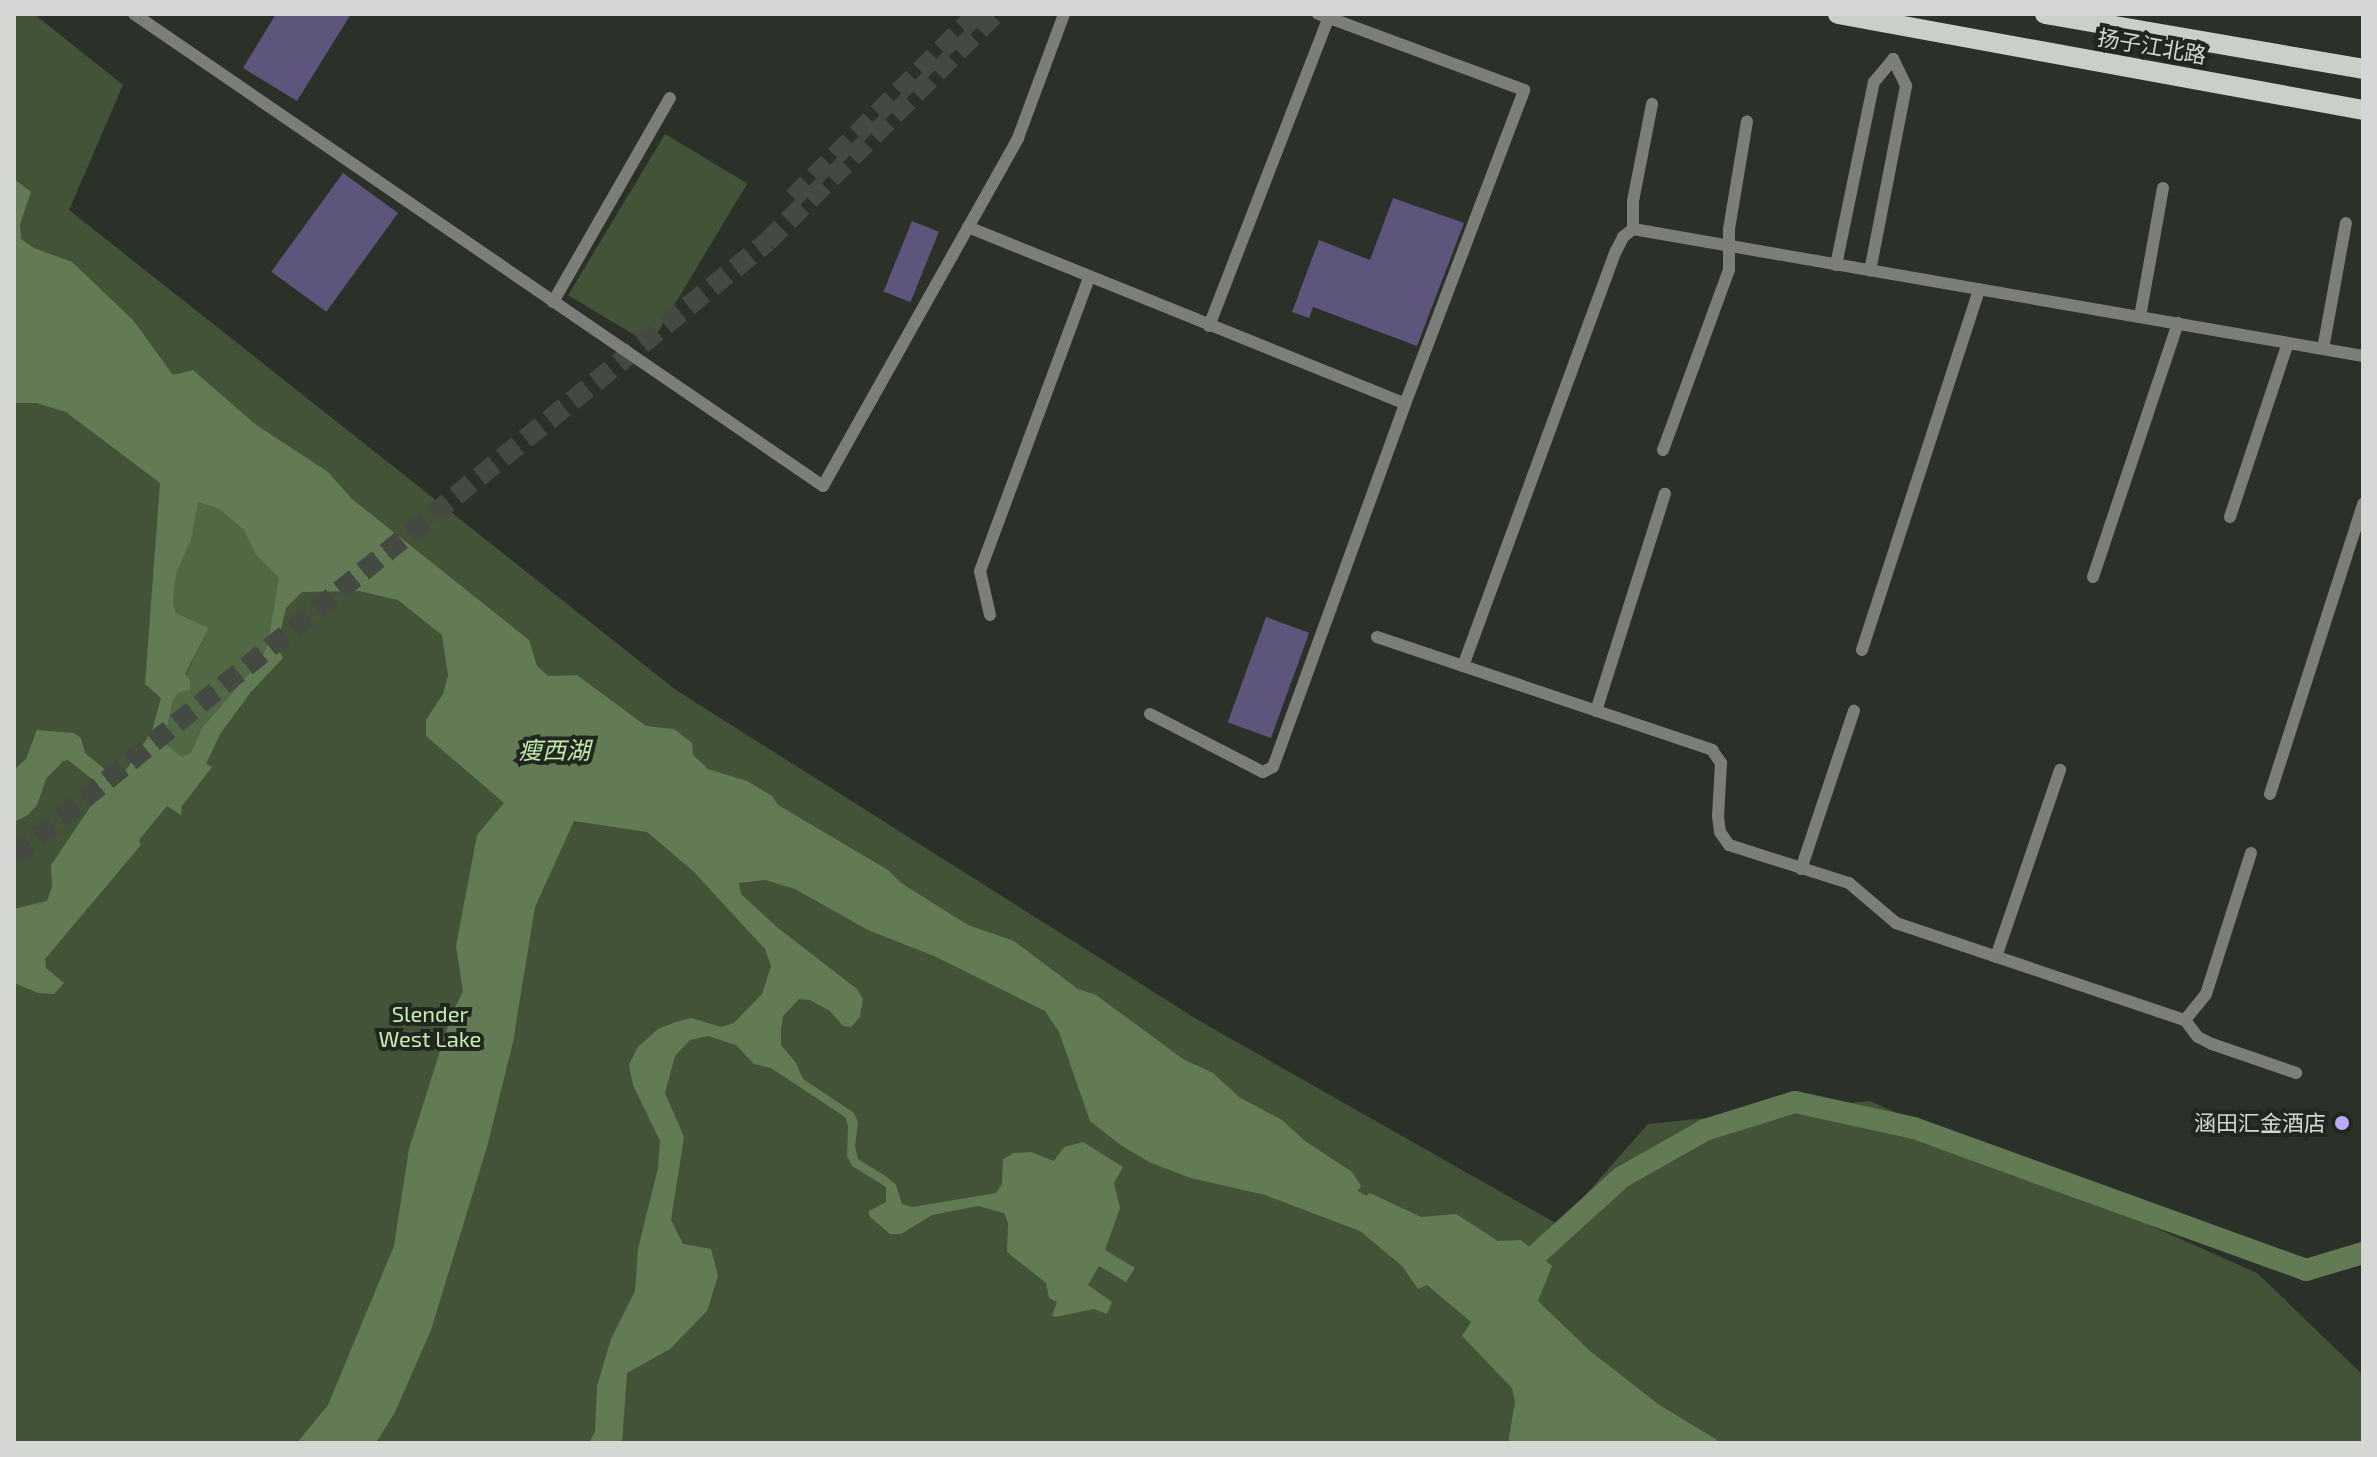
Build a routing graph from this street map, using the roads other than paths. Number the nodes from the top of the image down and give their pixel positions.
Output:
1 (134, 14) edge
2 (1064, 14) edge
3 (1838, 14) edge
4 (2045, 14) edge
5 (1325, 15) edge
6 (2363, 69) edge
7 (670, 98) dead end
8 (1652, 104) dead end
9 (2363, 110) edge
10 (1747, 122) dead end
11 (2163, 188) dead end
12 (2346, 223) dead end
13 (968, 227) junction
14 (1633, 229) junction
15 (1731, 247) junction
16 (1836, 265) junction
17 (1870, 271) junction
18 (1089, 278) junction
19 (1979, 290) junction
20 (553, 302) junction
21 (2140, 317) junction
22 (2178, 323) junction
23 (1209, 326) junction
24 (2288, 343) junction
25 (2323, 349) junction
26 (2363, 356) edge
27 (1405, 404) junction
28 (1663, 450) dead end
29 (1665, 494) dead end
30 (2363, 504) edge
31 (2230, 517) dead end
32 (2093, 577) dead end
33 (990, 615) dead end
34 (1377, 637) dead end
35 (1862, 650) dead end
36 (1463, 666) junction
37 (1596, 711) junction
38 (1854, 711) dead end
39 (1150, 714) dead end
40 (2060, 770) dead end
41 (2270, 794) dead end
42 (2251, 853) dead end
43 (1801, 869) junction
44 (1996, 957) junction
45 (2185, 1020) junction
46 (2296, 1073) dead end

1 - 20 lane
2 - 13 lane
3 - 9 main road, 扬子江北路
4 - 6 main road, 扬子江北路
5 - 23 lane
5 - 27 lane
7 - 20 lane
8 - 14 lane
10 - 15 lane
11 - 21 lane
12 - 25 lane
13 - 18 lane
13 - 20 lane
14 - 15 lane
14 - 36 lane
15 - 16 lane
15 - 28 lane
16 - 17 lane
16 - 17 lane
17 - 19 lane
18 - 23 lane
18 - 33 lane
19 - 21 lane
19 - 35 lane
21 - 22 lane
22 - 24 lane
22 - 32 lane
23 - 27 lane
24 - 25 lane
24 - 31 lane
25 - 26 lane
27 - 39 lane
29 - 37 lane
30 - 41 lane
34 - 36 lane
36 - 37 lane
37 - 43 lane
38 - 43 lane
40 - 44 lane
42 - 45 lane
43 - 44 lane
44 - 45 lane
45 - 46 lane

